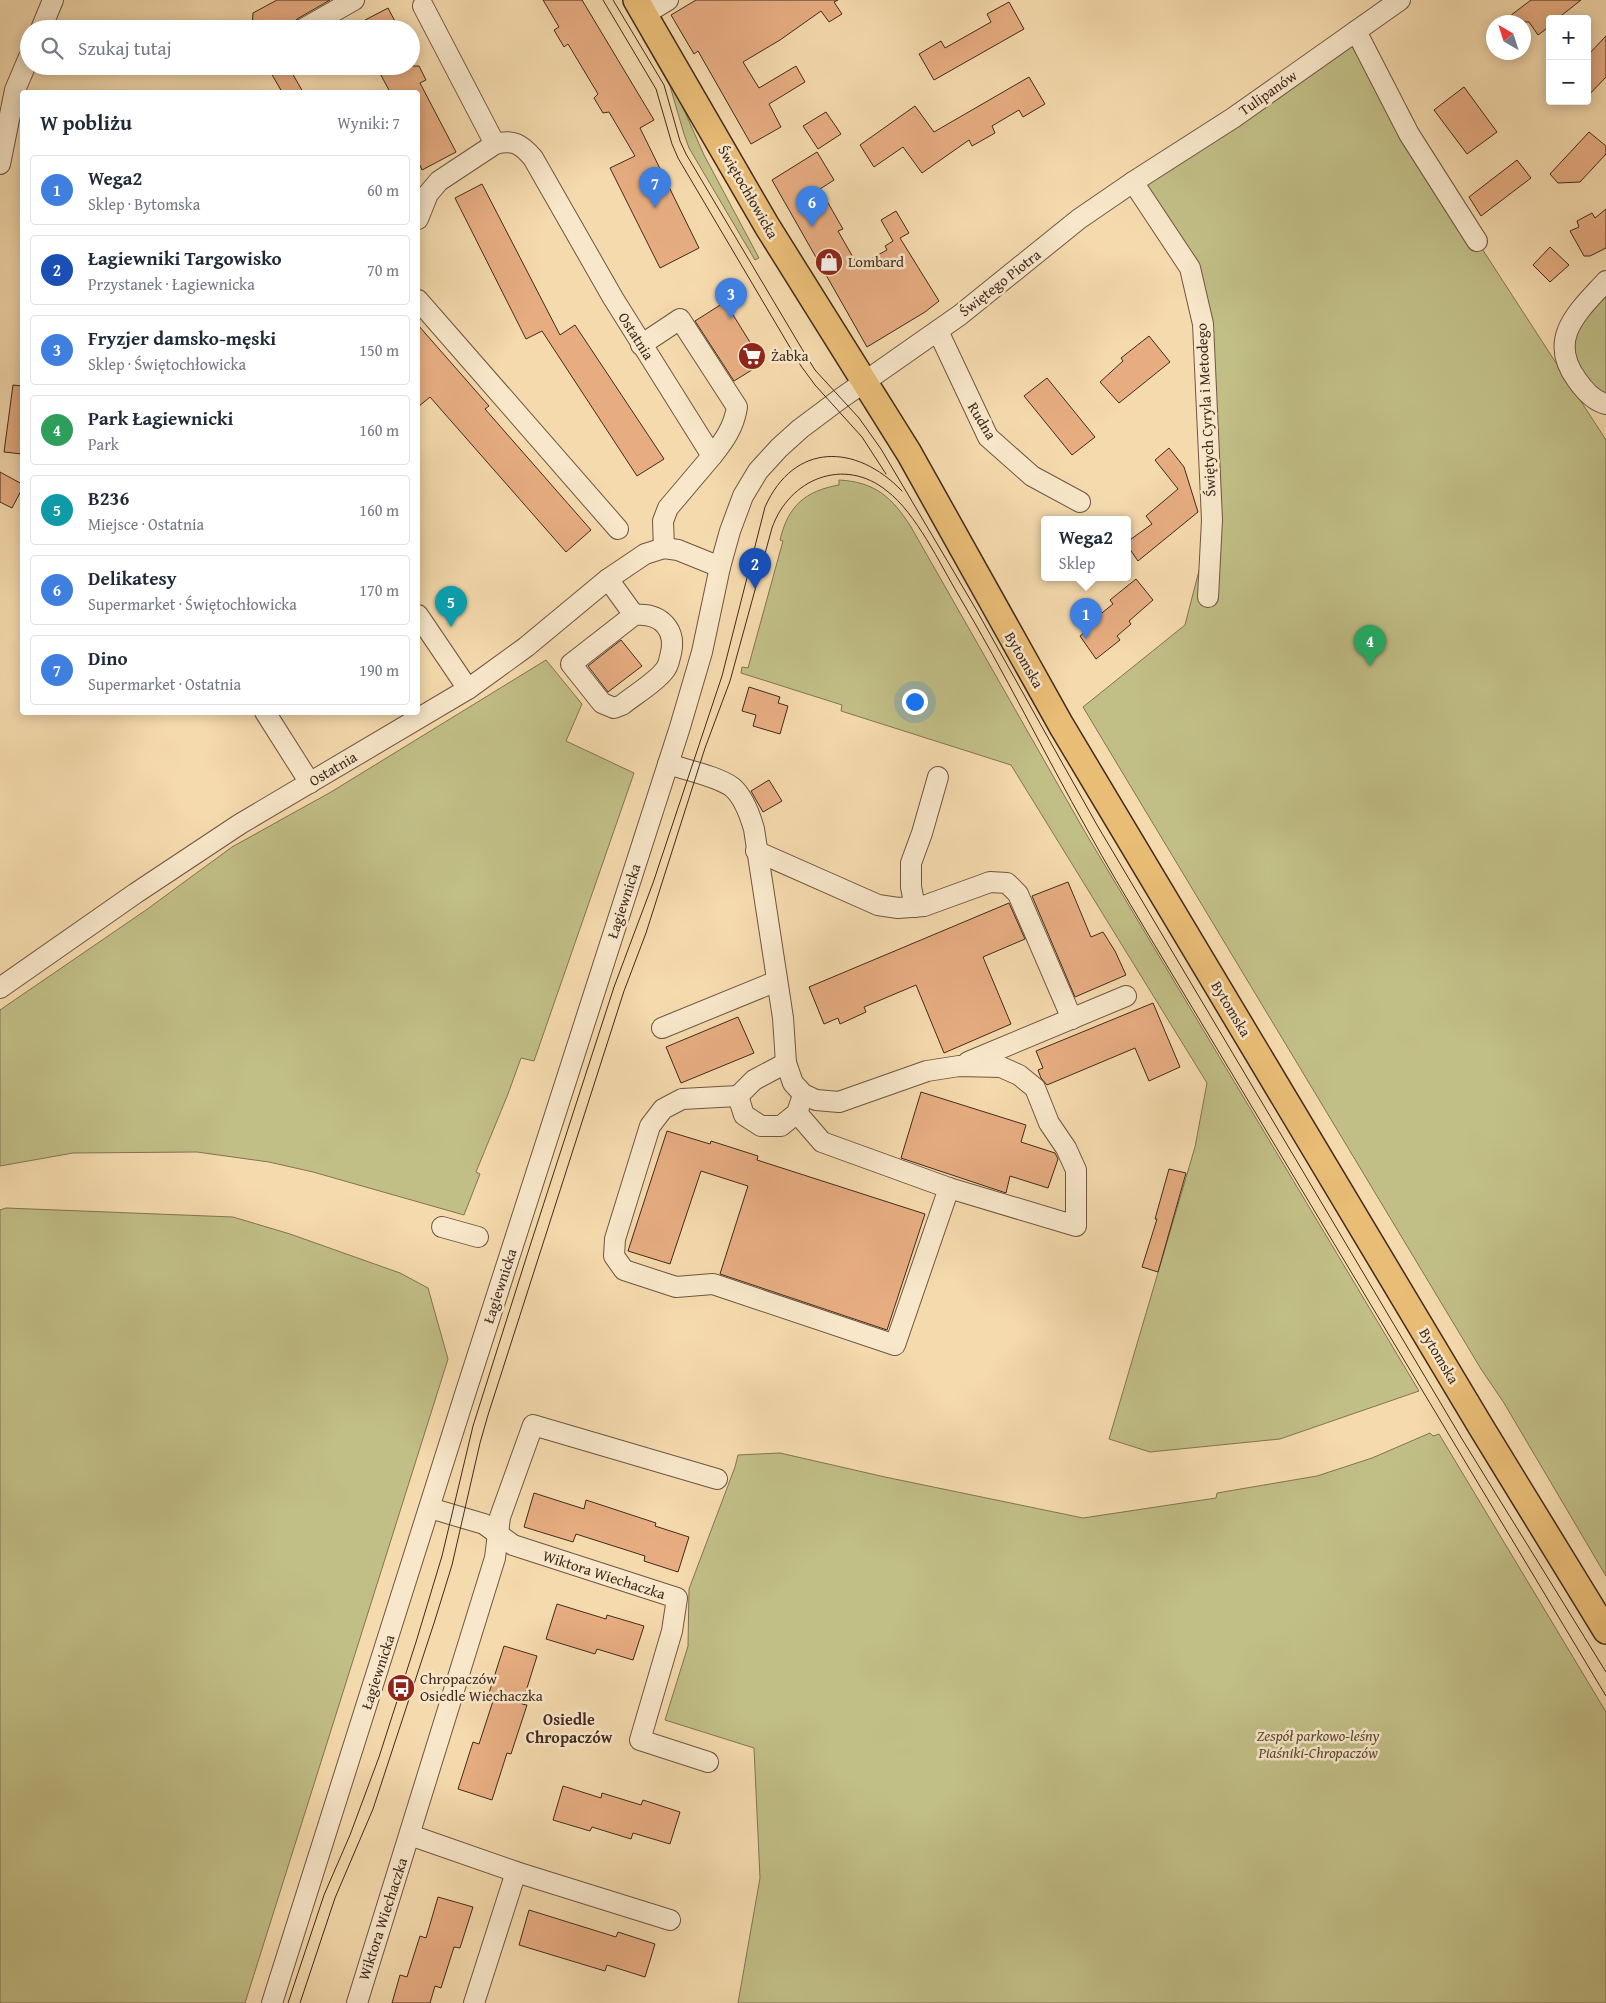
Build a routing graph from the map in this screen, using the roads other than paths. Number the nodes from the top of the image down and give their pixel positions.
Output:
1 (53, 0) edge
2 (354, 0) edge
3 (668, 0) edge
4 (1400, 0) edge
5 (423, 6) dead end
6 (641, 7) edge
7 (45, 20) edge
8 (319, 20) edge
9 (1356, 31) junction
10 (20, 70) edge
11 (7, 88) edge
12 (495, 144) junction
13 (0, 164) edge
14 (1133, 182) junction
15 (420, 214) edge
16 (1477, 241) dead end
17 (1606, 281) edge
18 (420, 302) edge
19 (938, 331) junction
20 (641, 344) junction
21 (864, 381) junction
22 (1606, 404) edge
23 (712, 456) junction
24 (1080, 502) dead end
25 (618, 530) dead end
26 (664, 548) junction
27 (720, 567) junction
28 (608, 579) junction
29 (1208, 597) dead end
30 (634, 615) junction
31 (420, 618) edge
32 (468, 689) junction
33 (267, 715) edge
34 (668, 764) junction
35 (938, 777) dead end
36 (310, 783) junction
37 (756, 851) junction
38 (915, 907) junction
39 (777, 981) junction
40 (0, 988) edge
41 (1126, 996) dead end
42 (1072, 1019) junction
43 (662, 1028) dead end
44 (786, 1063) junction
45 (959, 1066) junction
46 (803, 1094) junction
47 (738, 1096) junction
48 (797, 1113) junction
49 (949, 1188) junction
50 (442, 1227) dead end
51 (478, 1238) dead end
52 (717, 1479) dead end
53 (430, 1508) junction
54 (498, 1534) junction
55 (1606, 1631) edge
56 (708, 1762) dead end
57 (410, 1835) junction
58 (516, 1872) junction
59 (670, 1920) dead end
60 (272, 2003) edge
61 (357, 2003) edge
62 (474, 2003) edge

1 - 7 street
2 - 8 street
3 - 6 street
4 - 9 street, Tulipanów
5 - 12 street
6 - 21 main road, Świętochłowicka
9 - 14 street, Tulipanów
9 - 16 street
10 - 11 street
11 - 13 street
12 - 15 street
12 - 20 street, Ostatnia
14 - 19 street, Świętego Piotra
14 - 29 street, Świętych Cyryla i Metodego
17 - 22 street
18 - 25 street
19 - 21 street, Świętego Piotra
19 - 24 street, Rudna
20 - 23 street, Ostatnia
20 - 23 street
21 - 27 street
21 - 55 main road, Bytomska
23 - 26 street
26 - 27 street
26 - 28 street, Ostatnia
27 - 34 street, Łagiewnicka
28 - 30 street
28 - 32 street, Ostatnia
30 - 30 street
31 - 32 street
32 - 36 street, Ostatnia
33 - 36 street
34 - 37 street
34 - 53 street, Łagiewnicka
35 - 38 street
36 - 40 street, Ostatnia
37 - 38 street
37 - 39 street
38 - 42 street
39 - 43 street
39 - 44 street
41 - 42 street
42 - 45 street
44 - 46 street
44 - 47 street
45 - 46 street
45 - 49 street
46 - 48 street
47 - 48 street
47 - 49 street
48 - 49 street
50 - 51 street
52 - 54 street, Wiktora Wiechaczka
53 - 54 street, Wiktora Wiechaczka
53 - 60 street, Łagiewnicka
54 - 56 street, Wiktora Wiechaczka
54 - 57 street, Wiktora Wiechaczka
57 - 58 street
57 - 61 street, Wiktora Wiechaczka
58 - 59 street
58 - 62 street

